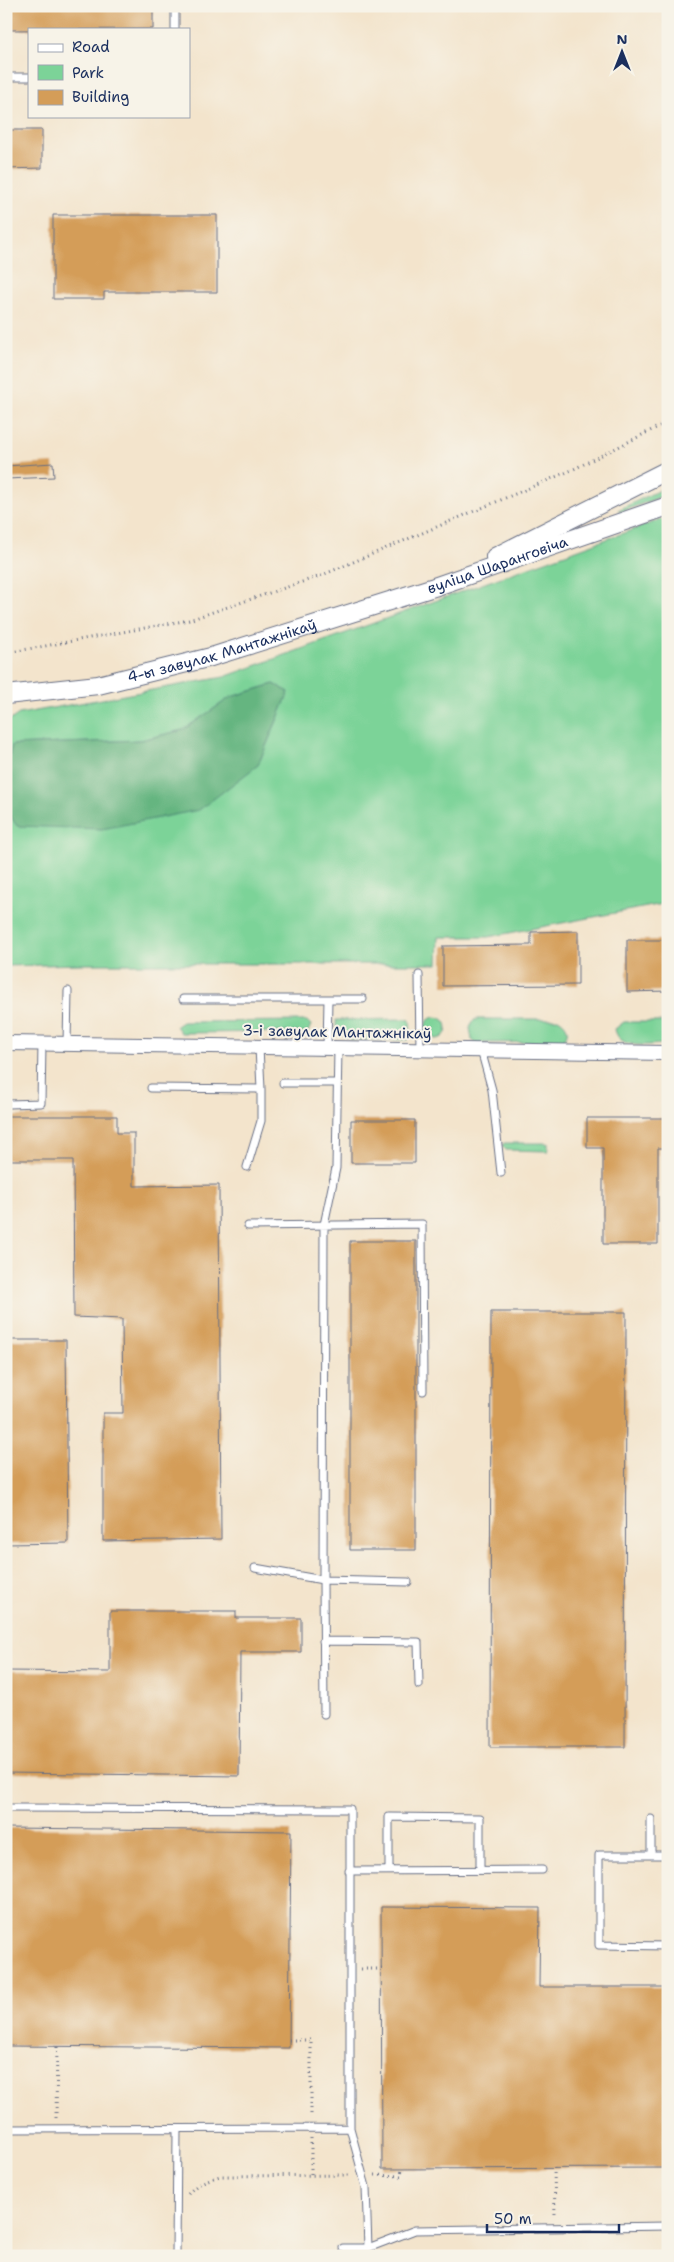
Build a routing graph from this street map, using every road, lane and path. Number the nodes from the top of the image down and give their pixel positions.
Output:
1 (175, 6) edge
2 (175, 28) edge
3 (6, 76) edge
4 (28, 76) edge
5 (668, 422) edge
6 (668, 470) edge
7 (668, 506) edge
8 (434, 587) junction
9 (6, 653) edge
10 (6, 658) edge
11 (8, 676) dead end
12 (6, 695) edge
13 (419, 975) dead end
14 (68, 991) dead end
15 (183, 999) dead end
16 (328, 999) junction
17 (363, 999) dead end
18 (6, 1042) edge
19 (42, 1044) junction
20 (67, 1045) junction
21 (259, 1047) junction
22 (333, 1048) junction
23 (420, 1050) junction
24 (481, 1050) junction
25 (668, 1053) edge
26 (283, 1083) dead end
27 (338, 1083) junction
28 (151, 1088) dead end
29 (261, 1089) junction
30 (9, 1104) dead end
31 (247, 1167) dead end
32 (501, 1173) dead end
33 (324, 1225) junction
34 (248, 1226) dead end
35 (423, 1391) dead end
36 (255, 1568) dead end
37 (323, 1580) junction
38 (408, 1582) dead end
39 (323, 1641) junction
40 (419, 1685) dead end
41 (324, 1714) dead end
42 (6, 1808) edge
43 (651, 1819) dead end
44 (651, 1855) junction
45 (668, 1855) edge
46 (480, 1870) junction
47 (542, 1870) dead end
48 (349, 1871) junction
49 (389, 1871) junction
50 (668, 1946) edge
51 (383, 1969) dead end
52 (349, 1970) junction
53 (289, 2040) dead end
54 (57, 2046) dead end
55 (311, 2128) junction
56 (350, 2128) junction
57 (6, 2129) edge
58 (56, 2129) junction
59 (177, 2130) junction
60 (402, 2168) dead end
61 (554, 2168) dead end
62 (311, 2175) junction
63 (362, 2175) junction
64 (185, 2202) dead end
65 (668, 2226) edge
66 (556, 2228) junction
67 (343, 2248) dead end
68 (368, 2248) junction
69 (176, 2256) edge

1 - 2 lane
3 - 4 lane
5 - 9 path
6 - 8 street, вуліца Шаранговіча
7 - 8 street, вуліца Шаранговіча
8 - 12 street, 4-ы завулак Мантажнікаў
10 - 11 path
13 - 23 lane
14 - 20 lane
15 - 16 lane
16 - 17 lane
16 - 22 lane
18 - 19 street, 3-і завулак Мантажнікаў
19 - 20 street, 3-і завулак Мантажнікаў
19 - 30 lane
20 - 21 street, 3-і завулак Мантажнікаў
21 - 22 street, 3-і завулак Мантажнікаў
21 - 29 lane
22 - 23 street, 3-і завулак Мантажнікаў
22 - 27 lane
23 - 24 street, 3-і завулак Мантажнікаў
24 - 25 street, 3-і завулак Мантажнікаў
24 - 32 lane
26 - 27 lane
27 - 33 lane
28 - 29 lane
29 - 31 lane
33 - 34 lane
33 - 35 lane
33 - 37 lane
36 - 37 lane
37 - 38 lane
37 - 39 lane
39 - 40 lane
39 - 41 lane
42 - 48 lane
43 - 44 lane
44 - 45 lane
44 - 50 lane
46 - 47 lane
46 - 49 lane
46 - 49 lane
48 - 49 lane
48 - 52 lane
51 - 52 path
52 - 56 lane
53 - 55 path
54 - 58 path
55 - 56 lane
55 - 59 lane
55 - 62 path
56 - 63 lane
57 - 58 lane
58 - 59 lane
59 - 69 lane
60 - 63 path
61 - 66 path
62 - 63 path
62 - 64 path
63 - 68 lane
65 - 66 lane
66 - 68 lane
67 - 68 lane

